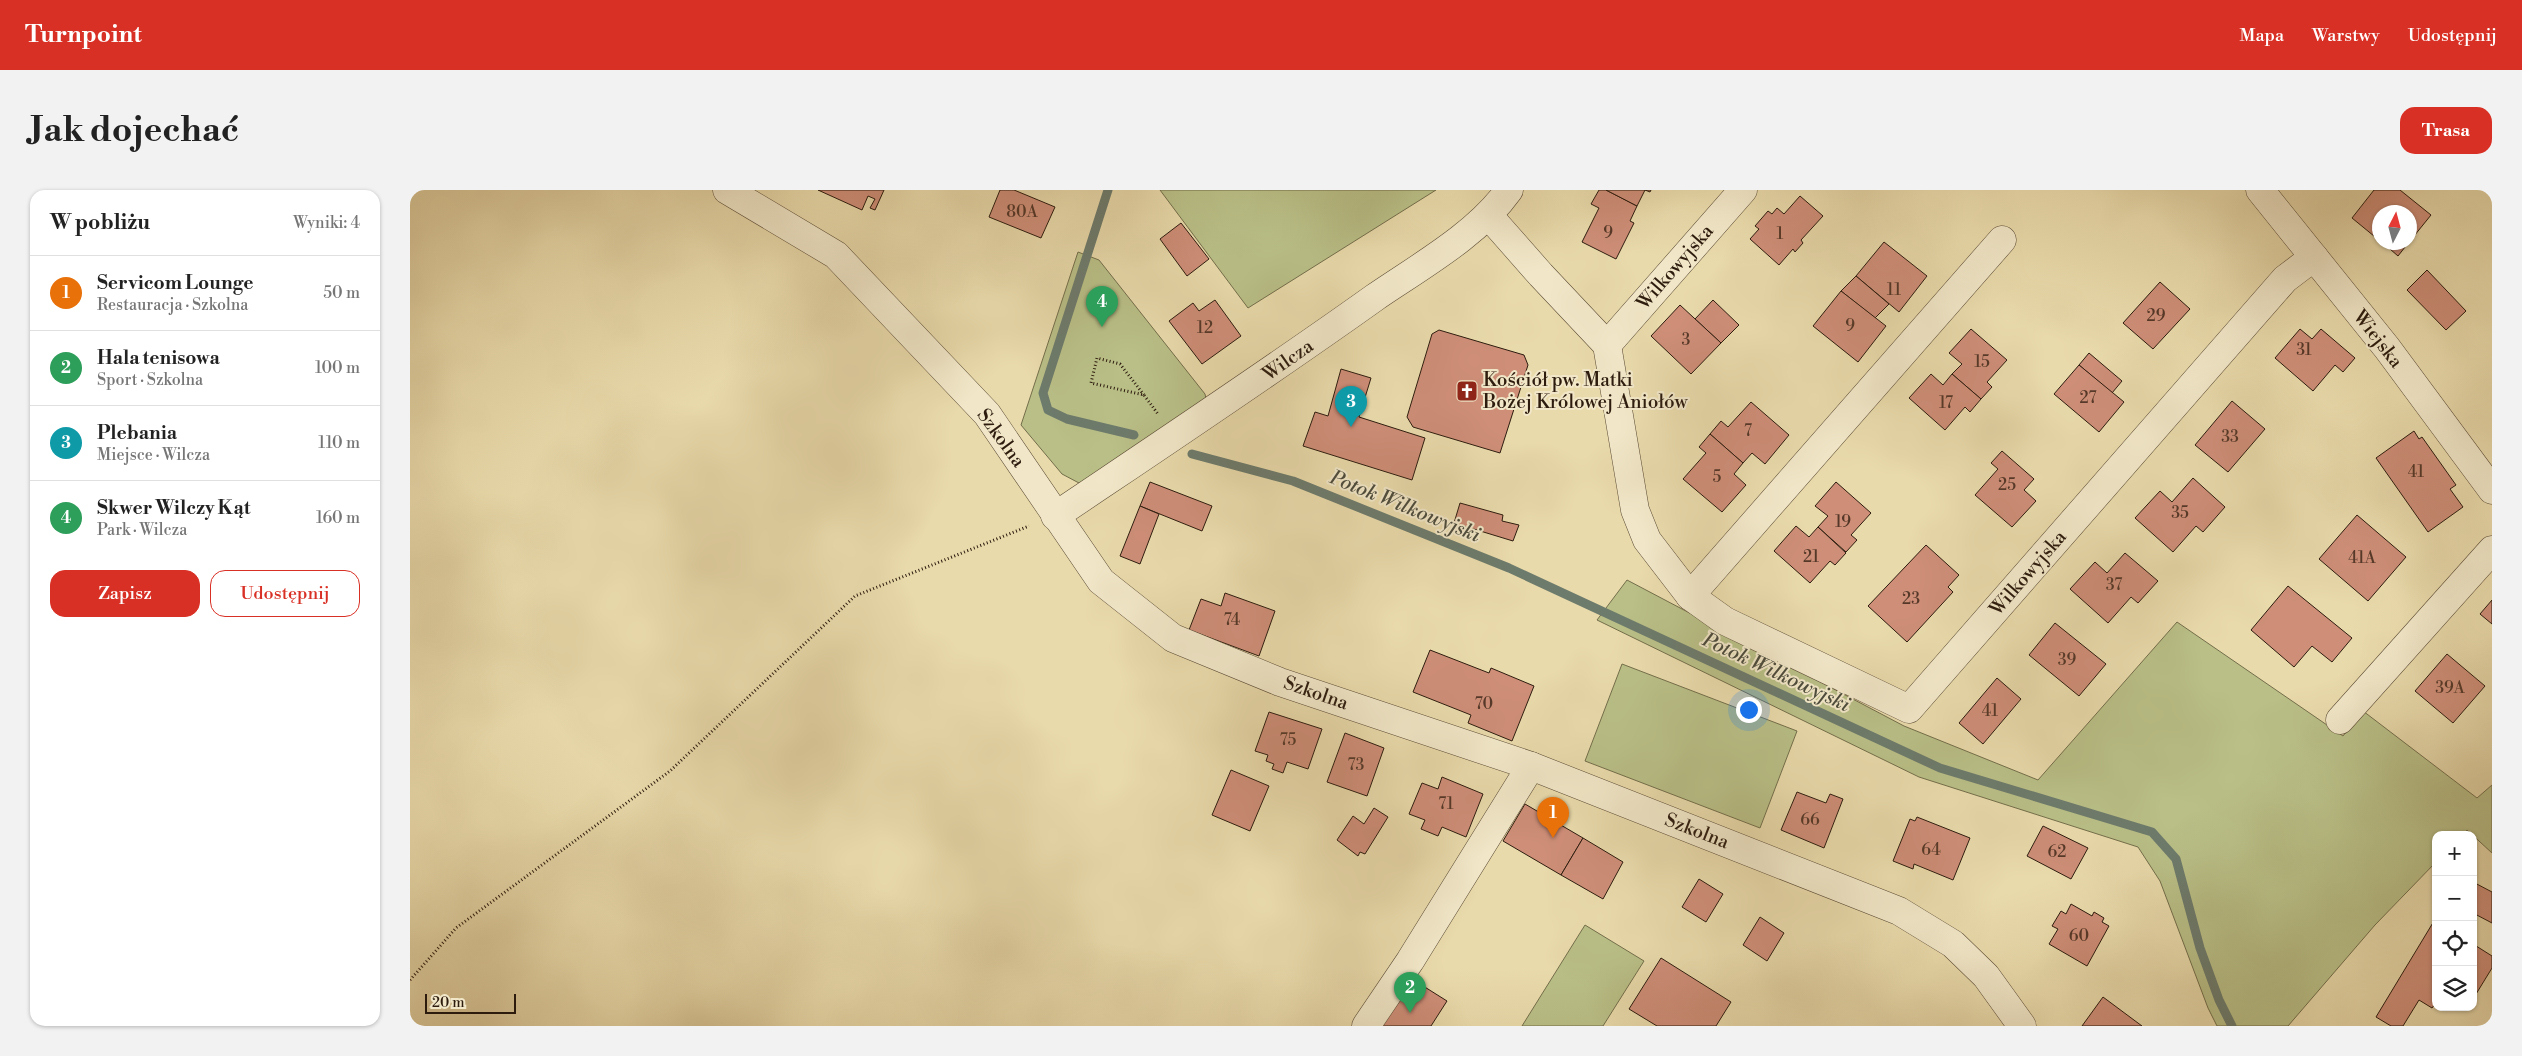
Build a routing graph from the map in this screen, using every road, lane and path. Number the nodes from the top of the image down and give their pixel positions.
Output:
1 (727, 190) edge
2 (1509, 190) edge
3 (1743, 190) edge
4 (2260, 190) edge
5 (1489, 216) junction
6 (2002, 240) dead end
7 (2314, 257) junction
8 (1607, 345) junction
9 (1144, 395) junction
10 (1175, 436) junction
11 (2492, 490) edge
12 (1055, 516) junction
13 (2492, 550) edge
14 (1690, 596) junction
15 (2340, 720) dead end
16 (1530, 766) junction
17 (410, 980) edge
18 (1366, 1026) edge
19 (2022, 1026) edge

1 - 12 street, Szkolna
2 - 5 street, Wilcza
3 - 8 street, Wilkowyjska
4 - 7 street, Wiejska
5 - 8 street
5 - 10 street, Wilcza
6 - 14 street
7 - 11 street, Wiejska
7 - 14 street, Wilkowyjska
8 - 14 street, Wilkowyjska
9 - 9 path
9 - 10 path
10 - 12 street, Wilcza
12 - 16 street, Szkolna
12 - 17 path
13 - 15 street
16 - 18 street
16 - 19 street, Szkolna

